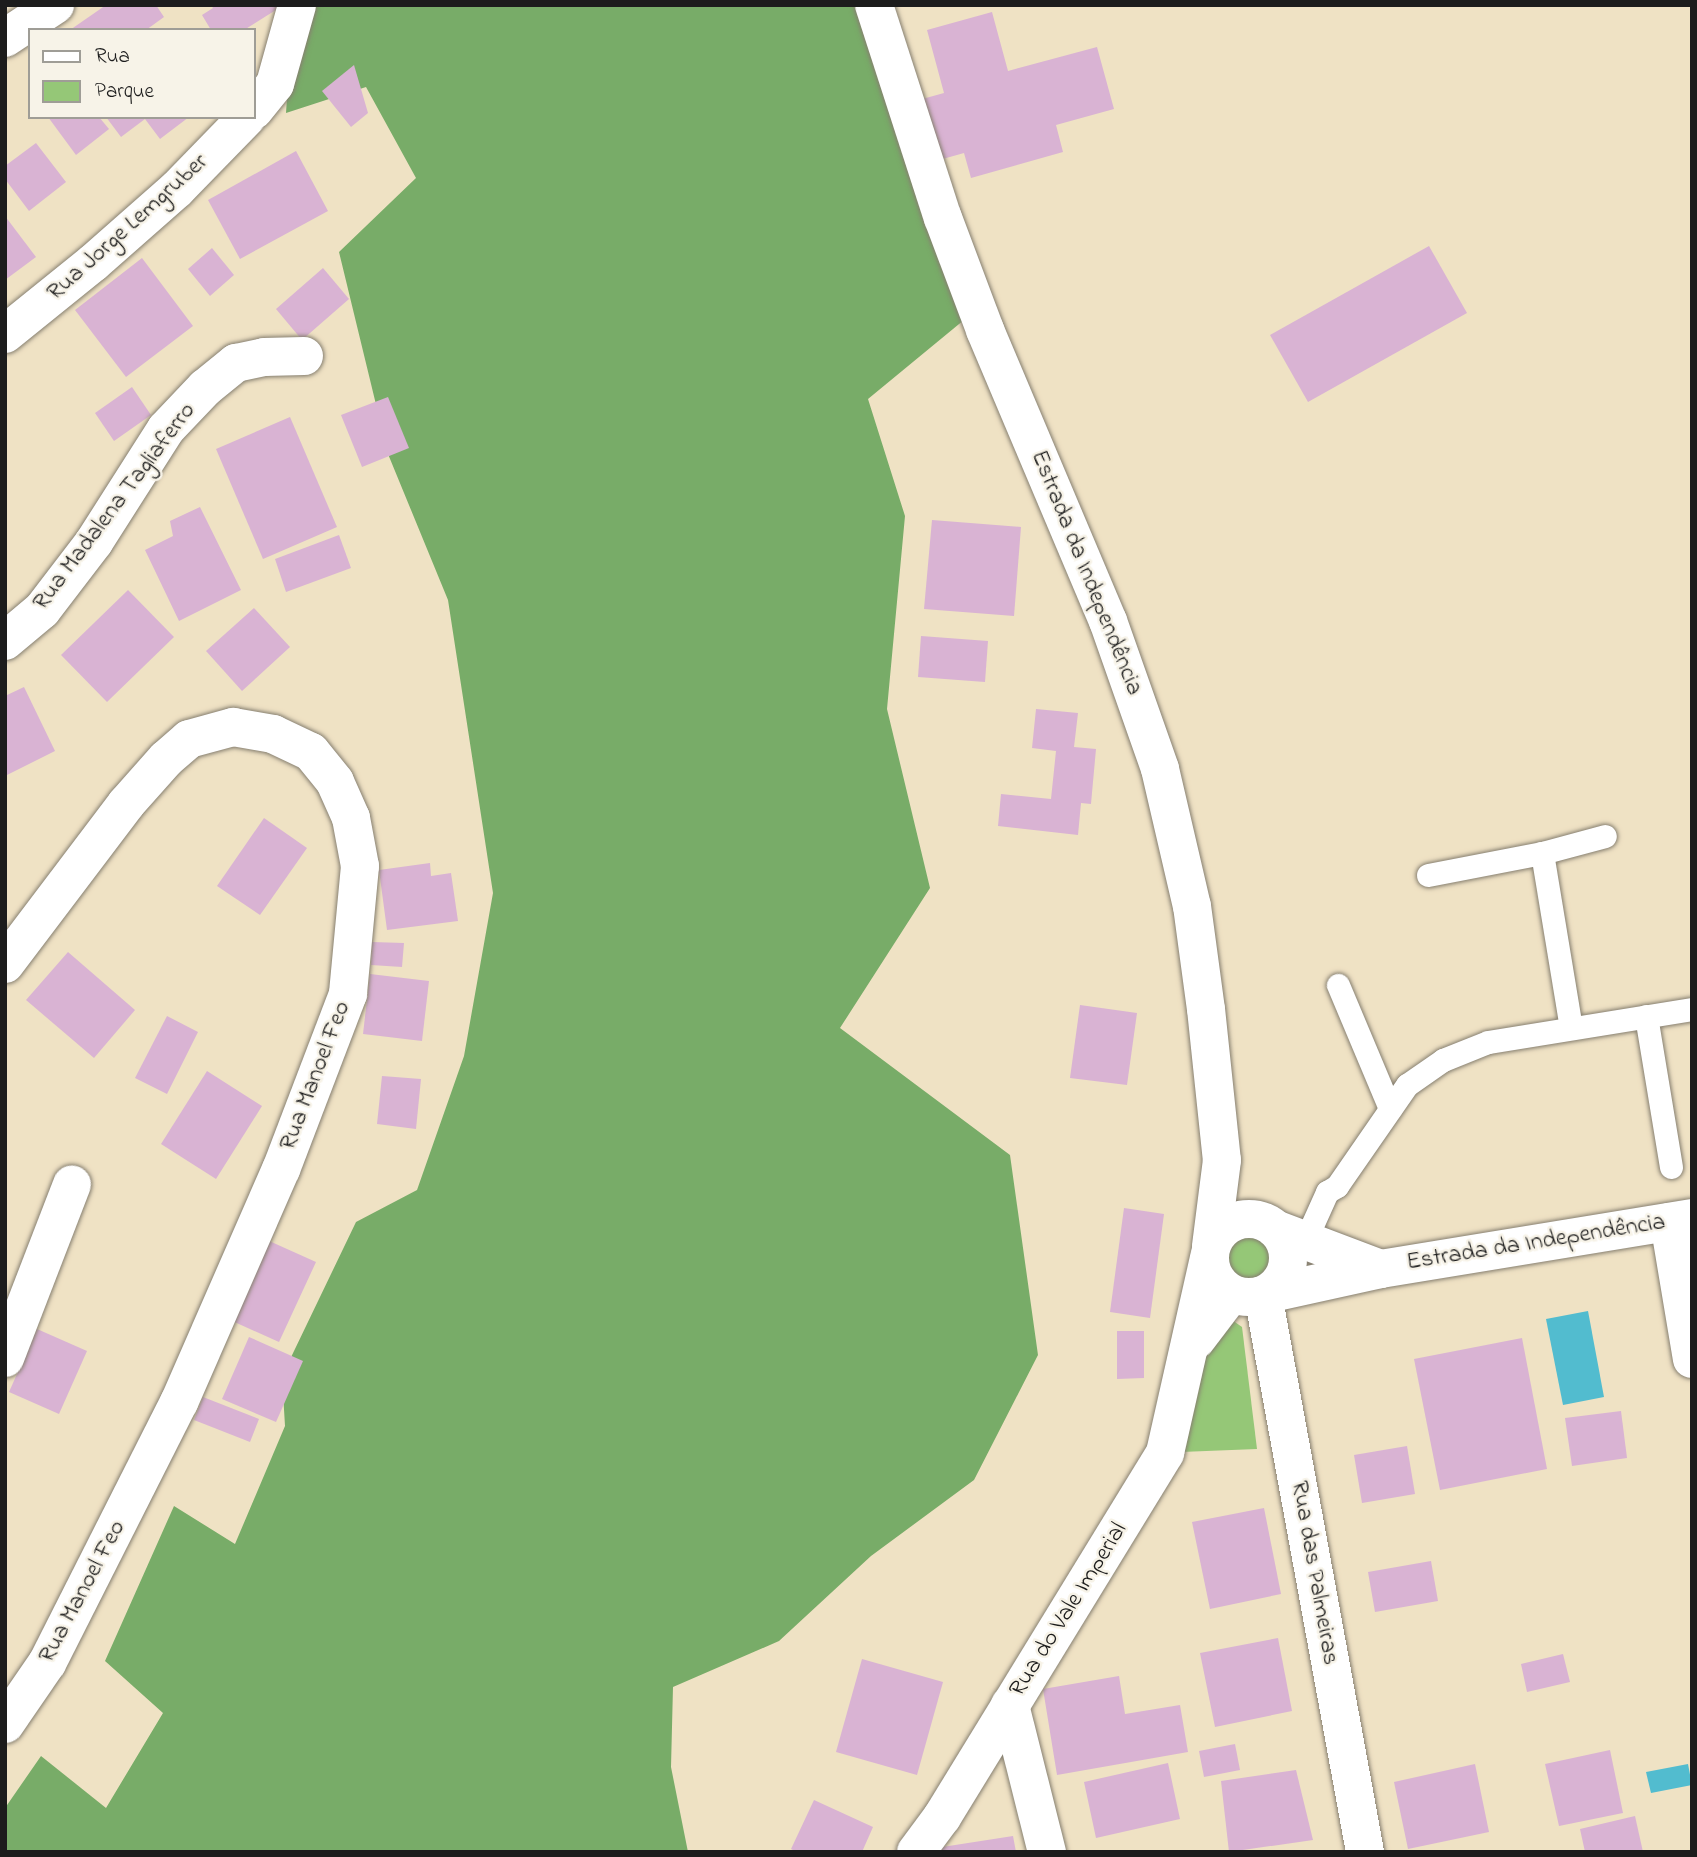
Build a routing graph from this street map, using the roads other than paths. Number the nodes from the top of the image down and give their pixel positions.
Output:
1 (55, 5) edge
2 (298, 5) edge
3 (874, 5) edge
4 (5, 38) edge
5 (256, 108) edge
6 (245, 119) edge
7 (5, 334) edge
8 (304, 356) dead end
9 (5, 641) edge
10 (1605, 836) dead end
11 (1542, 853) junction
12 (1428, 875) dead end
13 (5, 964) edge
14 (1338, 985) dead end
15 (1692, 1009) edge
16 (1646, 1016) junction
17 (1571, 1028) junction
18 (1390, 1109) junction
19 (1222, 1160) junction
20 (1671, 1167) dead end
21 (72, 1184) dead end
22 (1681, 1220) edge
23 (1290, 1234) junction
24 (1210, 1252) junction
25 (1381, 1269) junction
26 (1311, 1284) junction
27 (1247, 1295) junction
28 (1187, 1353) junction
29 (5, 1358) edge
30 (1692, 1359) edge
31 (1010, 1705) junction
32 (5, 1724) edge
33 (916, 1852) edge
34 (1047, 1852) edge
35 (1366, 1852) edge

1 - 4 street
2 - 5 street
3 - 19 street, Estrada da Independência
6 - 7 street, Rua Jorge Lemgruber
8 - 9 street, Rua Madalena Tagliaferro
10 - 11 lane
11 - 12 lane
11 - 17 lane
13 - 32 street, Rua Manoel Feo
14 - 18 lane
15 - 16 lane
16 - 17 lane
16 - 20 lane
17 - 18 lane
18 - 23 lane
19 - 23 street, Estrada da Independência
19 - 24 street, Estrada da Independência
21 - 29 street
22 - 25 street, Estrada da Independência
22 - 30 street
23 - 24 street
23 - 25 street, Estrada da Independência
23 - 26 street
23 - 27 street
24 - 27 street
24 - 28 street, Rua do Vale Imperial
25 - 26 street, Estrada da Independência
26 - 27 street, Estrada da Independência
27 - 28 street
27 - 35 street, Rua das Palmeiras
28 - 31 street, Rua do Vale Imperial
31 - 33 street, Rua do Vale Imperial
31 - 34 street

